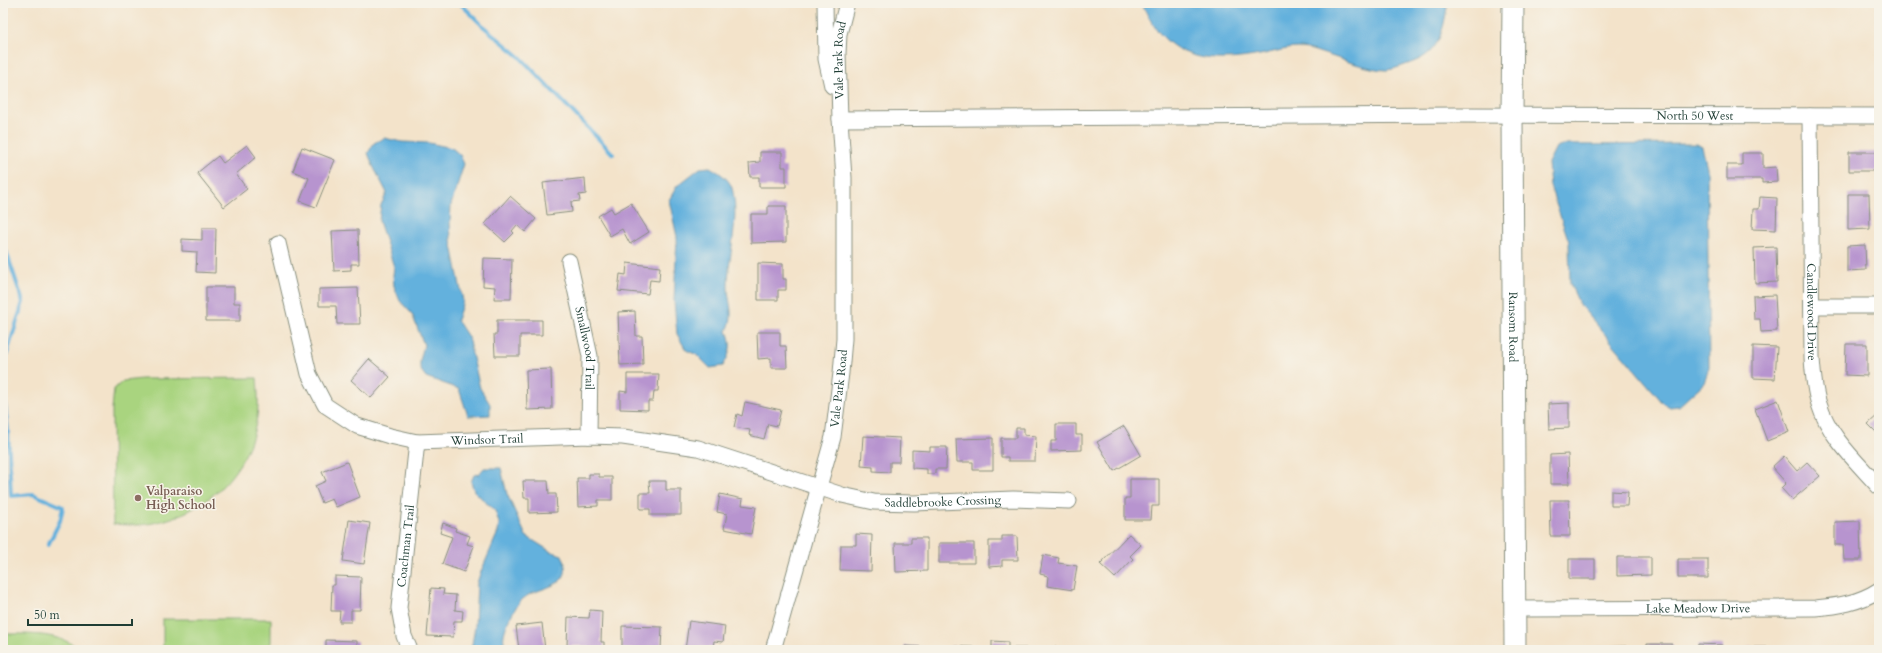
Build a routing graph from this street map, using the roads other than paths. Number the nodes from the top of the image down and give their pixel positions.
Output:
1 (825, 3) edge
2 (847, 3) edge
3 (1513, 3) edge
4 (1512, 116) junction
5 (1810, 116) junction
6 (1879, 116) edge
7 (840, 118) junction
8 (278, 243) dead end
9 (569, 261) dead end
10 (1812, 306) junction
11 (1879, 306) edge
12 (589, 436) junction
13 (417, 442) junction
14 (819, 487) junction
15 (1879, 487) edge
16 (1069, 501) dead end
17 (1879, 590) edge
18 (1514, 609) junction
19 (409, 650) edge
20 (773, 650) edge
21 (1515, 650) edge

1 - 7 street, Vale Park Road
2 - 7 street, Vale Park Road
3 - 4 main road, Ransom Road
4 - 5 street, North 50 West
4 - 7 street, North 50 West
4 - 18 main road, Ransom Road
5 - 6 street, North 50 West
5 - 10 street, Candlewood Drive
7 - 14 street, Vale Park Road
8 - 13 street, Windsor Trail
9 - 12 street, Smallwood Trail
10 - 11 street
10 - 15 street, Candlewood Drive
12 - 13 street, Windsor Trail
12 - 14 street, Windsor Trail
13 - 19 street, Coachman Trail
14 - 16 street, Saddlebrooke Crossing
14 - 20 street, Vale Park Road
17 - 18 street, Lake Meadow Drive
18 - 21 main road, Ransom Road

